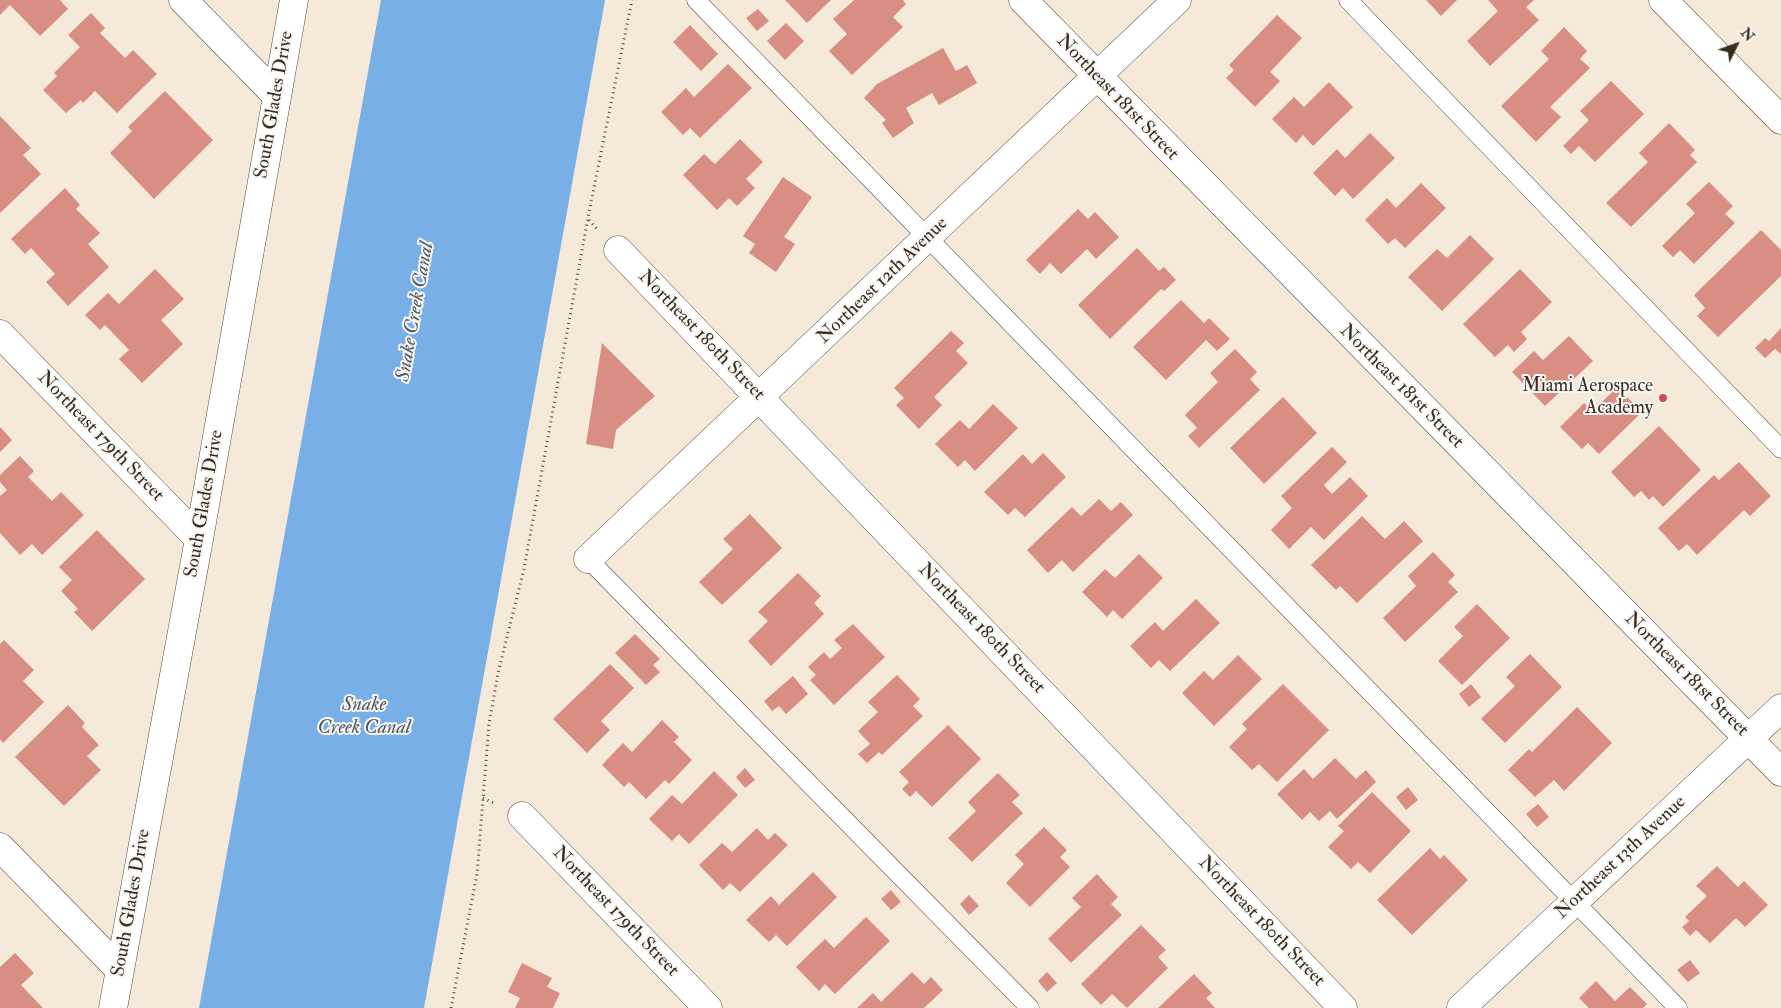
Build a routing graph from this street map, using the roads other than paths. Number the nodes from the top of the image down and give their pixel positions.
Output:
1 (183, 0) edge
2 (294, 0) edge
3 (696, 0) edge
4 (1023, 0) edge
5 (1177, 0) edge
6 (1348, 0) edge
7 (1662, 0) edge
8 (1097, 78) junction
9 (277, 96) junction
10 (1781, 120) edge
11 (929, 237) junction
12 (618, 250) dead end
13 (0, 334) edge
14 (760, 398) junction
15 (1781, 449) edge
16 (199, 539) junction
17 (588, 560) joint
18 (1781, 708) edge
19 (1748, 738) junction
20 (1781, 772) edge
21 (522, 816) dead end
22 (0, 847) edge
23 (1574, 901) junction
24 (120, 970) junction
25 (113, 1008) edge
26 (708, 1008) edge
27 (1030, 1008) edge
28 (1343, 1008) edge
29 (1460, 1008) edge
30 (1678, 1008) edge

1 - 9 street
2 - 9 street, South Glades Drive
3 - 11 lane
4 - 8 street, Northeast 181st Street
5 - 8 street, Northeast 12th Avenue
6 - 15 lane
7 - 10 street
8 - 11 street, Northeast 12th Avenue
8 - 19 street, Northeast 181st Street
9 - 16 street, South Glades Drive
11 - 14 street, Northeast 12th Avenue
11 - 23 lane
12 - 14 street, Northeast 180th Street
13 - 16 street, Northeast 179th Street
14 - 17 street, Northeast 12th Avenue
14 - 28 street, Northeast 180th Street
16 - 24 street, South Glades Drive
17 - 27 lane
18 - 19 street, Northeast 13th Avenue
19 - 20 street, Northeast 181st Street
19 - 23 street, Northeast 13th Avenue
21 - 26 street, Northeast 179th Street
22 - 24 street
23 - 29 street, Northeast 13th Avenue
23 - 30 lane
24 - 25 street, South Glades Drive

